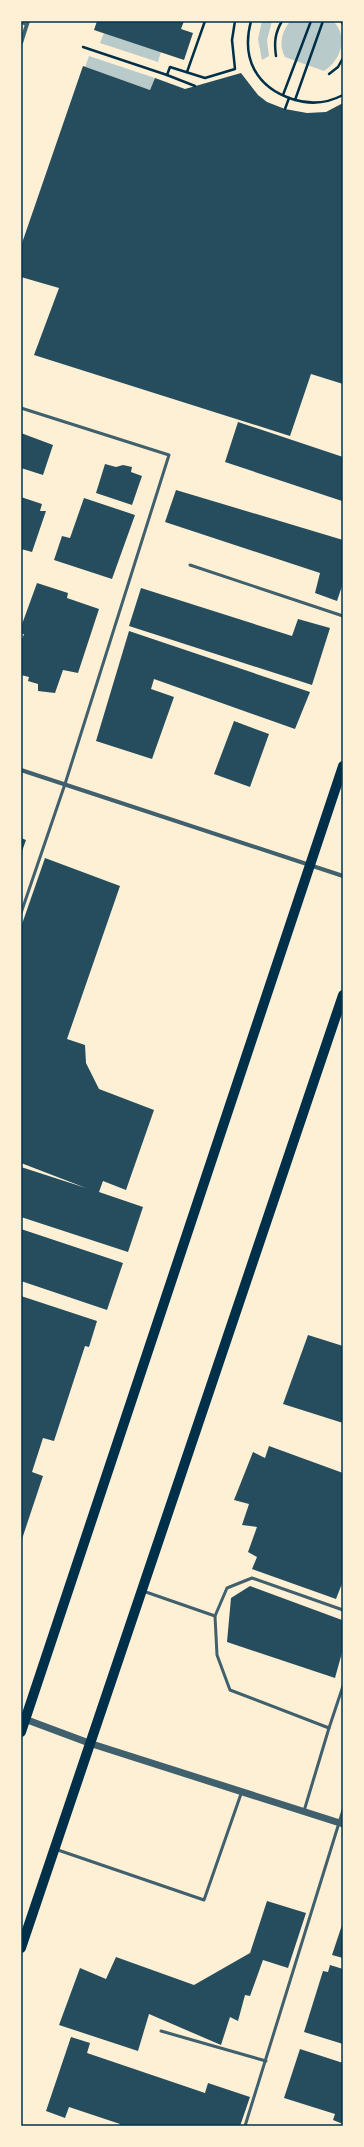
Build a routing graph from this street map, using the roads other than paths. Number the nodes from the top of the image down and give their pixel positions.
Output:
1 (21, 22) edge
2 (28, 23) edge
3 (21, 43) edge
4 (21, 408) edge
5 (190, 565) dead end
6 (343, 616) edge
7 (343, 766) edge
8 (21, 770) edge
9 (65, 784) junction
10 (309, 864) junction
11 (343, 876) edge
12 (21, 913) edge
13 (343, 995) edge
14 (141, 1590) junction
15 (343, 1610) edge
16 (215, 1616) junction
17 (343, 1686) edge
18 (23, 1719) edge
19 (329, 1728) junction
20 (21, 1732) edge
21 (89, 1743) junction
22 (242, 1792) junction
23 (343, 1810) edge
24 (304, 1811) junction
25 (341, 1823) edge
26 (54, 1849) junction
27 (21, 1948) edge
28 (161, 2031) dead end
29 (266, 2061) junction
30 (245, 2126) edge

1 - 2 lane
2 - 3 street
4 - 9 lane
5 - 6 lane
7 - 10 main road
8 - 9 street
9 - 10 street
9 - 12 lane
10 - 11 street
10 - 18 main road
13 - 14 main road
14 - 16 lane
14 - 21 main road
15 - 16 lane
16 - 19 lane
17 - 19 lane
18 - 20 main road
18 - 21 street
19 - 24 lane
21 - 22 street
21 - 26 main road
22 - 24 street
22 - 26 lane
23 - 25 lane
24 - 25 street
25 - 29 lane
26 - 27 main road
28 - 29 lane
29 - 30 lane

